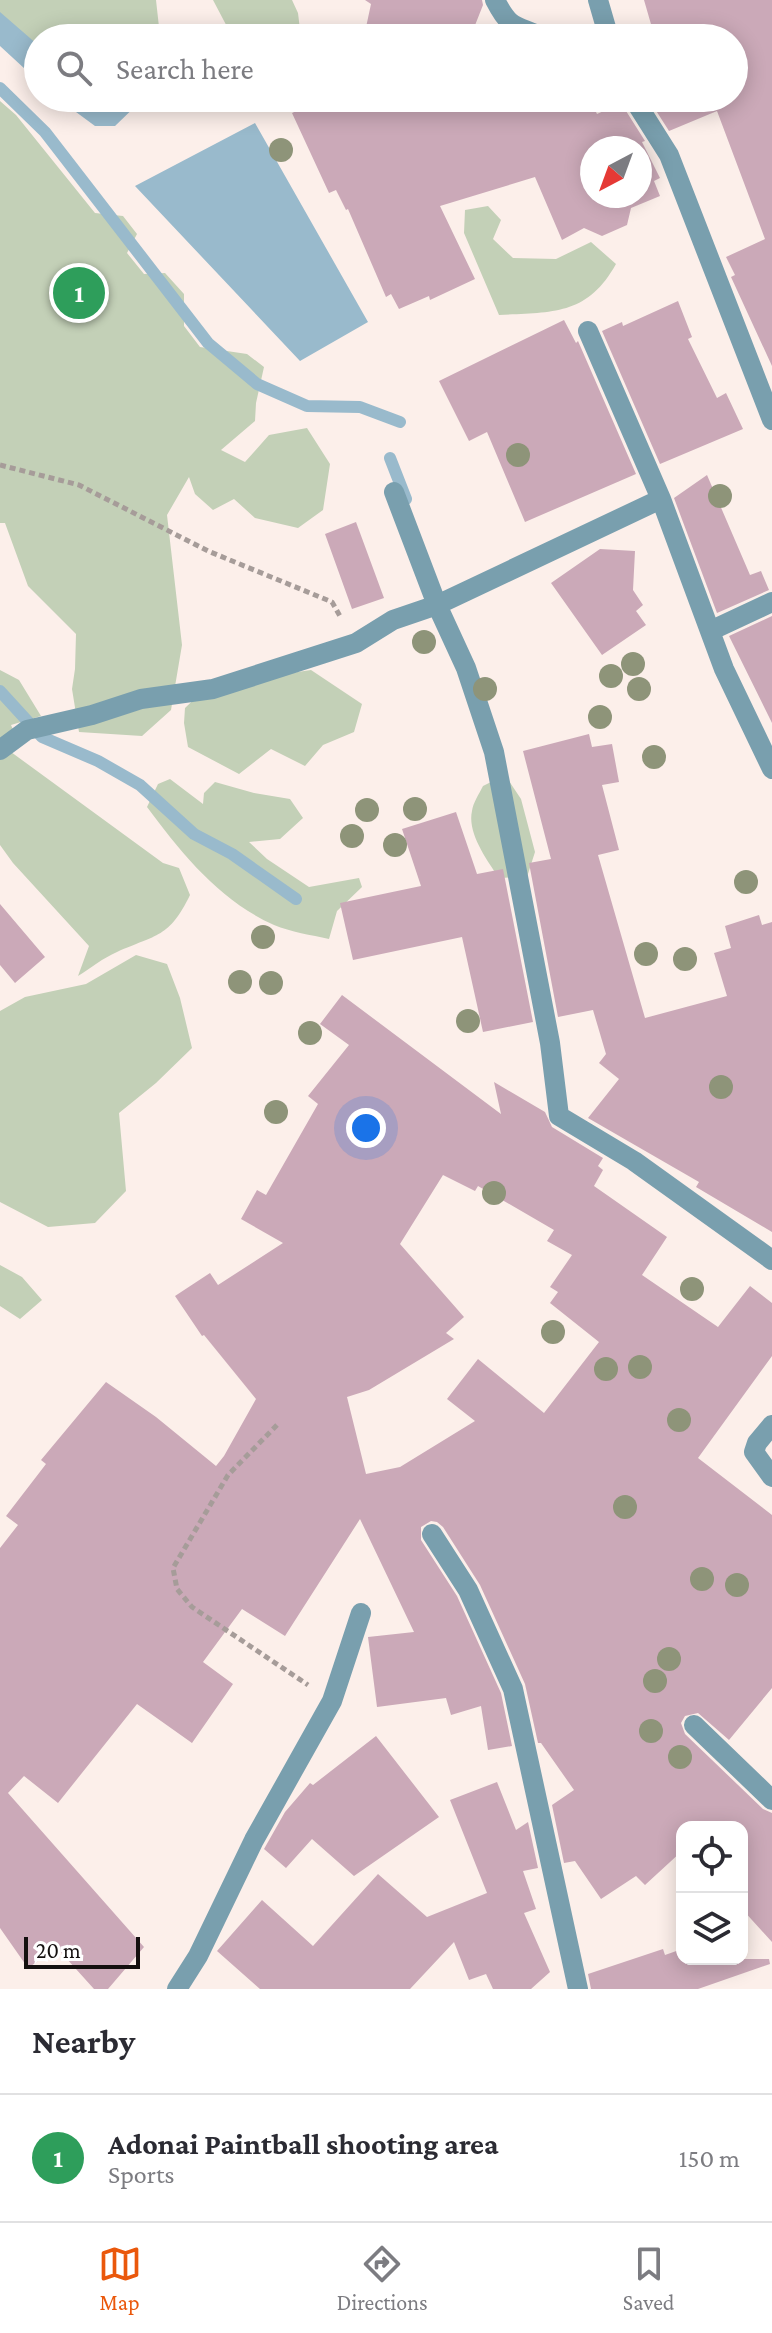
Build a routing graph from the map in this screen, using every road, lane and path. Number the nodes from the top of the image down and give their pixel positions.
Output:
1 (495, 0) edge
2 (598, 0) edge
3 (510, 24) edge
4 (605, 24) edge
5 (642, 112) edge
6 (588, 331) dead end
7 (772, 420) edge
8 (0, 465) edge
9 (394, 492) dead end
10 (661, 499) junction
11 (772, 602) edge
12 (437, 605) junction
13 (710, 631) junction
14 (356, 643) junction
15 (0, 750) edge
16 (772, 769) edge
17 (772, 1260) edge
18 (277, 1425) dead end
19 (772, 1425) edge
20 (772, 1477) edge
21 (432, 1534) dead end
22 (361, 1613) dead end
23 (332, 1701) junction
24 (694, 1725) dead end
25 (772, 1800) edge
26 (177, 1989) edge
27 (578, 1989) edge

1 - 3 street
2 - 4 street
5 - 7 street
6 - 10 street
8 - 14 path
9 - 12 street
10 - 12 street
10 - 13 street
11 - 13 street
12 - 14 street
12 - 17 street
13 - 16 street
14 - 15 street
18 - 23 path
19 - 20 street
21 - 27 street
22 - 23 street
23 - 26 street
24 - 25 street

